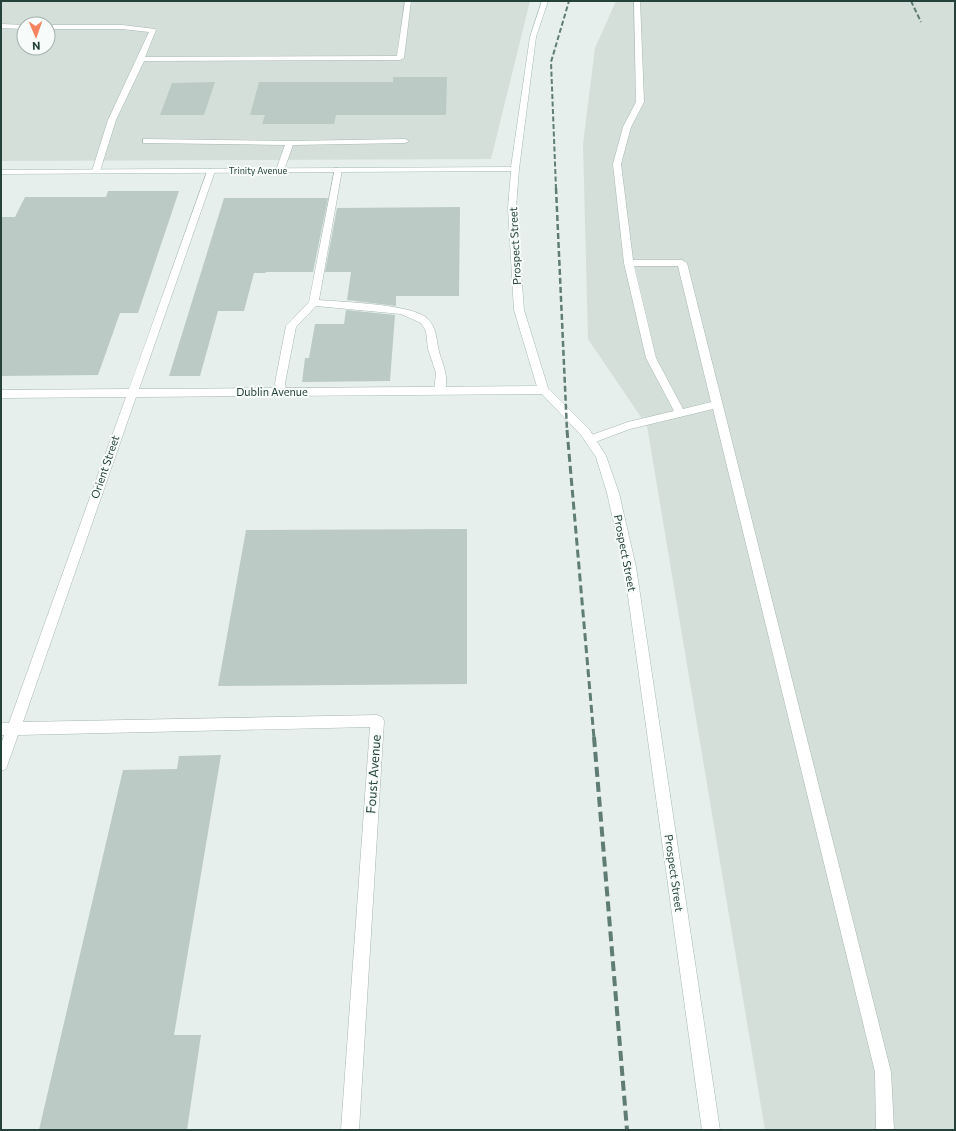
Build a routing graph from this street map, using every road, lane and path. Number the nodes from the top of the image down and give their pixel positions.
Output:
1 (408, 1) edge
2 (544, 1) edge
3 (637, 1) edge
4 (1, 26) edge
5 (16, 27) edge
6 (56, 27) edge
7 (141, 59) junction
8 (146, 141) dead end
9 (405, 141) dead end
10 (290, 143) junction
11 (515, 169) junction
12 (280, 170) junction
13 (338, 170) junction
14 (96, 171) junction
15 (211, 171) junction
16 (1, 172) edge
17 (629, 263) junction
18 (314, 303) junction
19 (543, 390) junction
20 (439, 391) junction
21 (281, 392) junction
22 (131, 393) junction
23 (1, 394) edge
24 (717, 404) junction
25 (680, 413) junction
26 (590, 440) junction
27 (7, 729) edge
28 (1, 764) edge
29 (350, 1130) edge
30 (711, 1130) edge
31 (885, 1130) edge

1 - 7 street
2 - 11 street, Prospect Street
3 - 17 street
4 - 5 street
6 - 7 street
7 - 14 street
8 - 10 street
9 - 10 street
10 - 12 street
11 - 13 street, Trinity Avenue
11 - 19 street, Prospect Street
12 - 13 street, Trinity Avenue
12 - 15 street, Trinity Avenue
13 - 18 street
14 - 15 street, Trinity Avenue
14 - 16 street, Trinity Avenue
15 - 22 street, Orient Street
17 - 24 street
17 - 25 street
18 - 20 street
18 - 21 street
19 - 20 street, Dublin Avenue
19 - 26 street, Prospect Street
20 - 21 street, Dublin Avenue
21 - 22 street, Dublin Avenue
22 - 23 street, Dublin Avenue
22 - 27 street, Orient Street
24 - 25 street
24 - 31 street
25 - 26 street
26 - 30 street, Prospect Street
27 - 28 street, Orient Street
27 - 29 street, Foust Avenue

